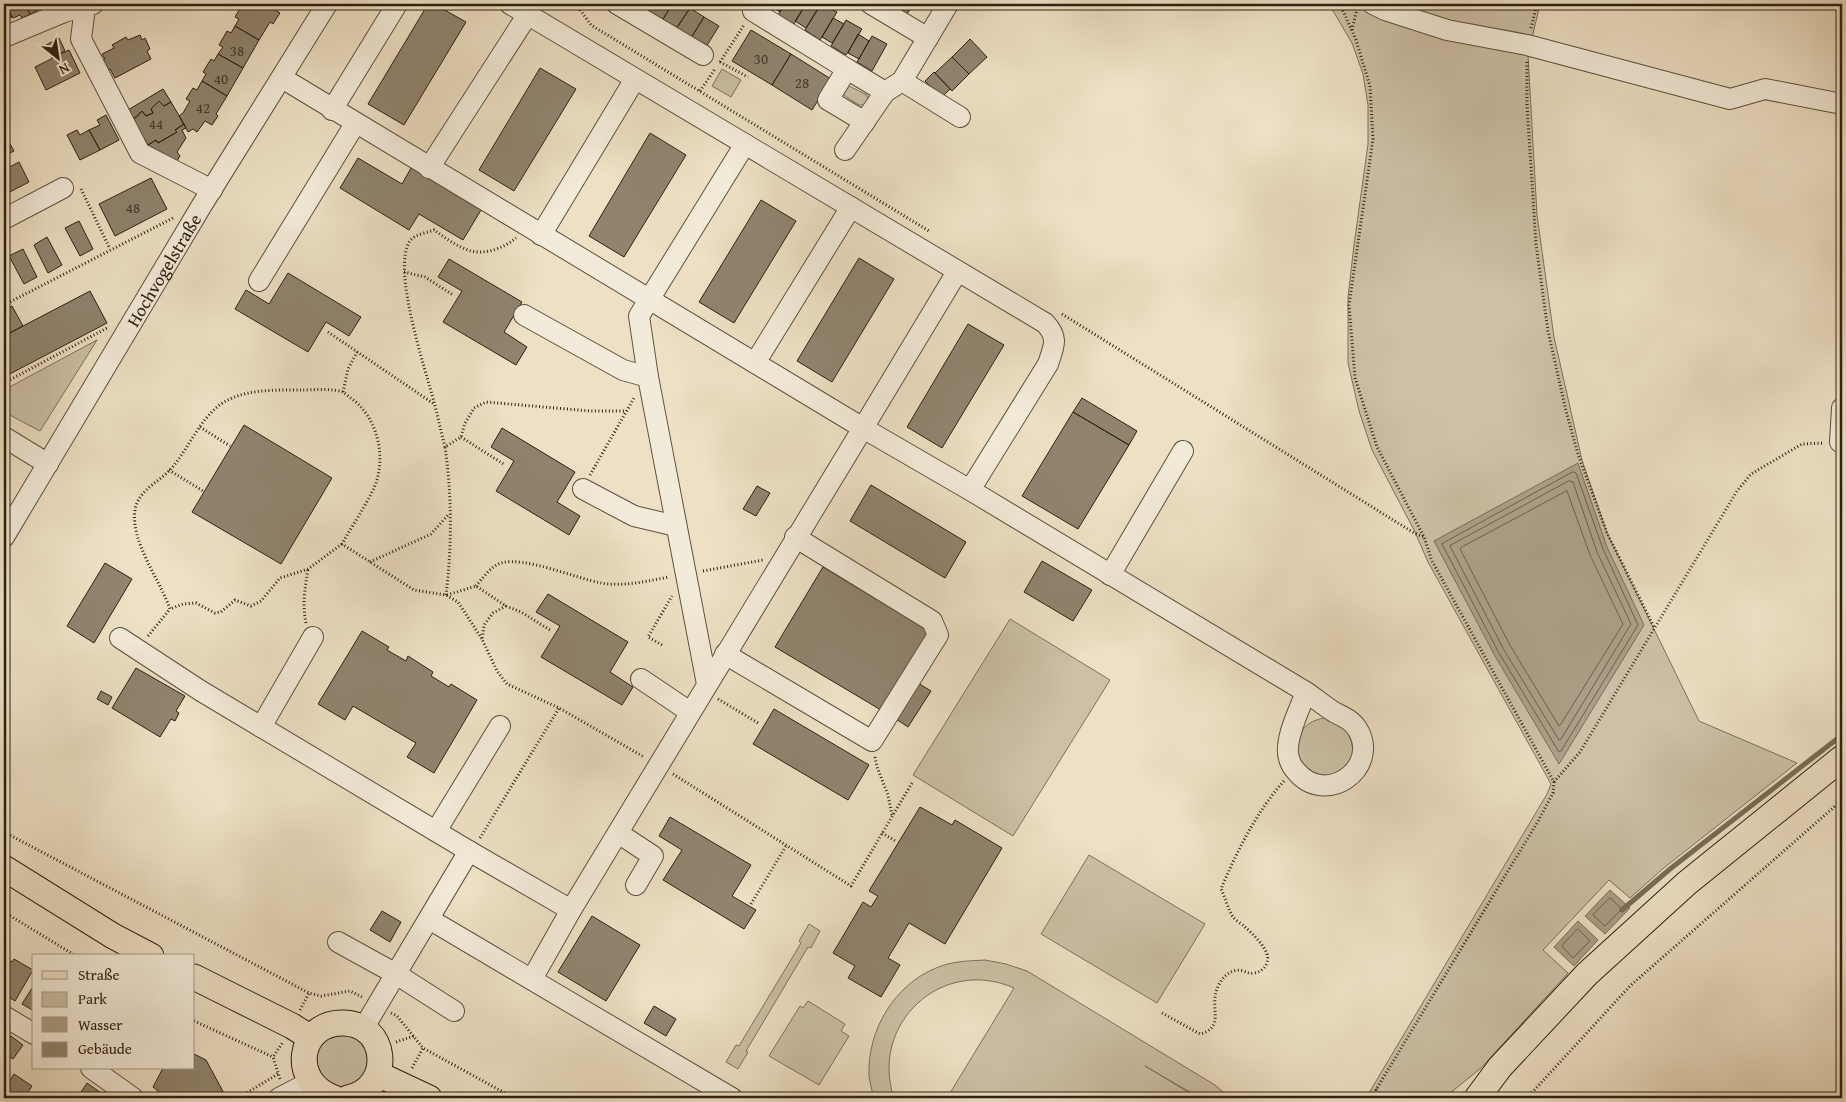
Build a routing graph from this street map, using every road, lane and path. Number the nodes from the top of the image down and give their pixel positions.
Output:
1 (325, 4) edge
2 (397, 4) edge
3 (510, 4) edge
4 (617, 4) edge
5 (871, 4) edge
6 (948, 4) edge
7 (1340, 4) edge
8 (1358, 4) edge
9 (1373, 4) edge
10 (1537, 4) edge
11 (89, 6) edge
12 (753, 11) joint
13 (528, 14) junction
14 (1352, 30) junction
15 (4, 38) edge
16 (928, 38) junction
17 (1527, 45) junction
18 (711, 58) junction
19 (847, 69) junction
20 (748, 77) dead end
21 (282, 78) junction
22 (635, 78) junction
23 (902, 81) junction
24 (700, 91) dead end
25 (885, 92) junction
26 (1842, 104) edge
27 (332, 110) junction
28 (960, 117) dead end
29 (865, 122) junction
30 (355, 124) junction
31 (745, 144) junction
32 (840, 157) joint
33 (429, 168) junction
34 (831, 170) dead end
35 (63, 188) joint
36 (212, 190) junction
37 (851, 207) junction
38 (176, 216) dead end
39 (4, 219) edge
40 (533, 230) junction
41 (110, 250) junction
42 (404, 272) junction
43 (957, 272) junction
44 (259, 281) dead end
45 (453, 295) dead end
46 (648, 299) junction
47 (4, 305) edge
48 (524, 315) dead end
49 (108, 328) dead end
50 (328, 332) dead end
51 (357, 352) junction
52 (755, 363) junction
53 (648, 377) junction
54 (4, 383) edge
55 (343, 392) junction
56 (435, 404) junction
57 (1842, 408) edge
58 (625, 411) junction
59 (200, 427) junction
60 (863, 428) junction
61 (4, 437) edge
62 (460, 437) junction
63 (1840, 442) joint
64 (230, 446) dead end
65 (445, 448) junction
66 (1183, 452) dead end
67 (48, 464) junction
68 (505, 465) dead end
69 (169, 470) junction
70 (583, 489) joint
71 (970, 490) junction
72 (203, 491) dead end
73 (449, 514) junction
74 (676, 526) junction
75 (4, 537) edge
76 (795, 538) junction
77 (342, 544) junction
78 (780, 562) junction
79 (369, 563) junction
80 (308, 569) junction
81 (686, 574) junction
82 (1110, 575) junction
83 (476, 586) junction
84 (446, 595) junction
85 (506, 606) junction
86 (170, 609) junction
87 (1654, 627) junction
88 (550, 630) dead end
89 (313, 637) joint
90 (120, 638) dead end
91 (482, 639) junction
92 (662, 645) dead end
93 (141, 650) junction
94 (725, 654) junction
95 (641, 680) dead end
96 (705, 687) junction
97 (1306, 692) junction
98 (559, 708) junction
99 (690, 712) junction
100 (758, 723) dead end
101 (500, 726) dead end
102 (261, 727) junction
103 (872, 741) junction
104 (1842, 758) edge
105 (658, 765) junction
106 (1294, 769) junction
107 (1554, 782) junction
108 (912, 783) dead end
109 (1842, 800) edge
110 (893, 816) junction
111 (436, 831) junction
112 (4, 832) edge
113 (618, 833) junction
114 (882, 833) junction
115 (897, 842) dead end
116 (786, 846) junction
117 (469, 851) junction
118 (4, 868) edge
119 (636, 885) dead end
120 (751, 904) dead end
121 (571, 910) junction
122 (4, 912) edge
123 (429, 919) junction
124 (338, 942) dead end
125 (73, 954) edge
126 (148, 954) edge
127 (396, 974) junction
128 (195, 978) edge
129 (532, 979) junction
130 (376, 1005) junction
131 (454, 1011) dead end
132 (1162, 1013) dead end
133 (4, 1016) edge
134 (195, 1021) edge
135 (363, 1029) junction
136 (32, 1033) edge
137 (311, 1038) junction
138 (273, 1057) dead end
139 (93, 1070) edge
140 (278, 1074) dead end
141 (378, 1074) junction
142 (310, 1082) junction
143 (1376, 1089) junction
144 (133, 1098) edge
145 (238, 1098) edge
146 (279, 1098) edge
147 (334, 1098) edge
148 (348, 1098) edge
149 (429, 1098) edge
150 (514, 1098) edge
151 (732, 1098) edge
152 (1371, 1098) edge
153 (1381, 1098) edge
154 (1477, 1098) edge
155 (1527, 1098) edge

1 - 21 street, Hochvogelstraße
2 - 27 street
3 - 13 street
4 - 18 street
5 - 16 street
6 - 16 street
7 - 14 path
8 - 14 path
9 - 17 street
10 - 17 path
11 - 15 street
11 - 36 street
12 - 18 path
12 - 19 street
13 - 22 street
13 - 33 street
14 - 107 path
16 - 23 street
17 - 26 street
17 - 87 path
18 - 20 path
18 - 24 path
19 - 25 street
19 - 29 street
21 - 27 street
21 - 36 street, Hochvogelstraße
22 - 31 street
22 - 40 street
23 - 25 street
23 - 28 street
25 - 29 street
27 - 30 street
29 - 32 street
30 - 33 street
30 - 44 street
31 - 37 street
31 - 46 street
32 - 34 path
33 - 40 street
35 - 39 street
35 - 41 path
36 - 67 street, Hochvogelstraße
37 - 43 street
37 - 52 street
38 - 41 path
40 - 42 path
40 - 46 street
41 - 47 path
42 - 45 path
42 - 56 path
43 - 60 street
43 - 71 street
46 - 52 street
46 - 53 street
48 - 53 street
49 - 54 path
50 - 51 path
51 - 55 path
51 - 56 path
52 - 60 street
53 - 58 path
53 - 74 street
55 - 59 path
55 - 77 path
56 - 65 path
57 - 63 street
58 - 62 path
58 - 70 path
59 - 64 path
59 - 69 path
60 - 71 street
60 - 76 street
61 - 67 street
62 - 65 path
62 - 68 path
63 - 87 path
65 - 73 path
66 - 82 street
67 - 75 street, Hochvogelstraße
69 - 72 path
69 - 86 path
70 - 74 street
71 - 82 street
73 - 79 path
73 - 84 path
74 - 81 street
76 - 78 street
76 - 103 street
77 - 79 path
77 - 80 path
78 - 81 path
78 - 94 street
79 - 84 path
80 - 86 path
80 - 89 path
81 - 83 path
81 - 92 path
81 - 96 street
82 - 97 street
83 - 84 path
83 - 85 path
84 - 91 path
85 - 88 path
85 - 91 path
86 - 93 path
87 - 107 path
89 - 102 street
90 - 93 street
91 - 98 path
93 - 102 street
94 - 96 street
94 - 103 street
95 - 99 street
96 - 99 street
96 - 100 path
97 - 106 street
97 - 106 street
98 - 105 path
98 - 117 path
99 - 105 street
101 - 111 street
102 - 111 street
103 - 110 path
104 - 154 main road
105 - 113 street
105 - 116 path
106 - 132 path
107 - 143 path
108 - 110 path
109 - 155 path
110 - 114 path
111 - 117 street
112 - 130 path
113 - 119 street
113 - 121 street
114 - 115 path
114 - 116 path
116 - 120 path
117 - 121 street
117 - 123 street
118 - 126 main road
121 - 129 street
122 - 125 path
123 - 127 street
123 - 129 street
124 - 127 street
127 - 130 street
127 - 131 street
128 - 137 main road
129 - 151 street
130 - 135 street
130 - 150 path
133 - 136 street
134 - 138 path
135 - 137 main road
135 - 141 main road
137 - 142 main road
139 - 144 street
140 - 145 path
141 - 148 main road
141 - 149 main road
142 - 146 street
142 - 147 main road
143 - 152 path
143 - 153 path

